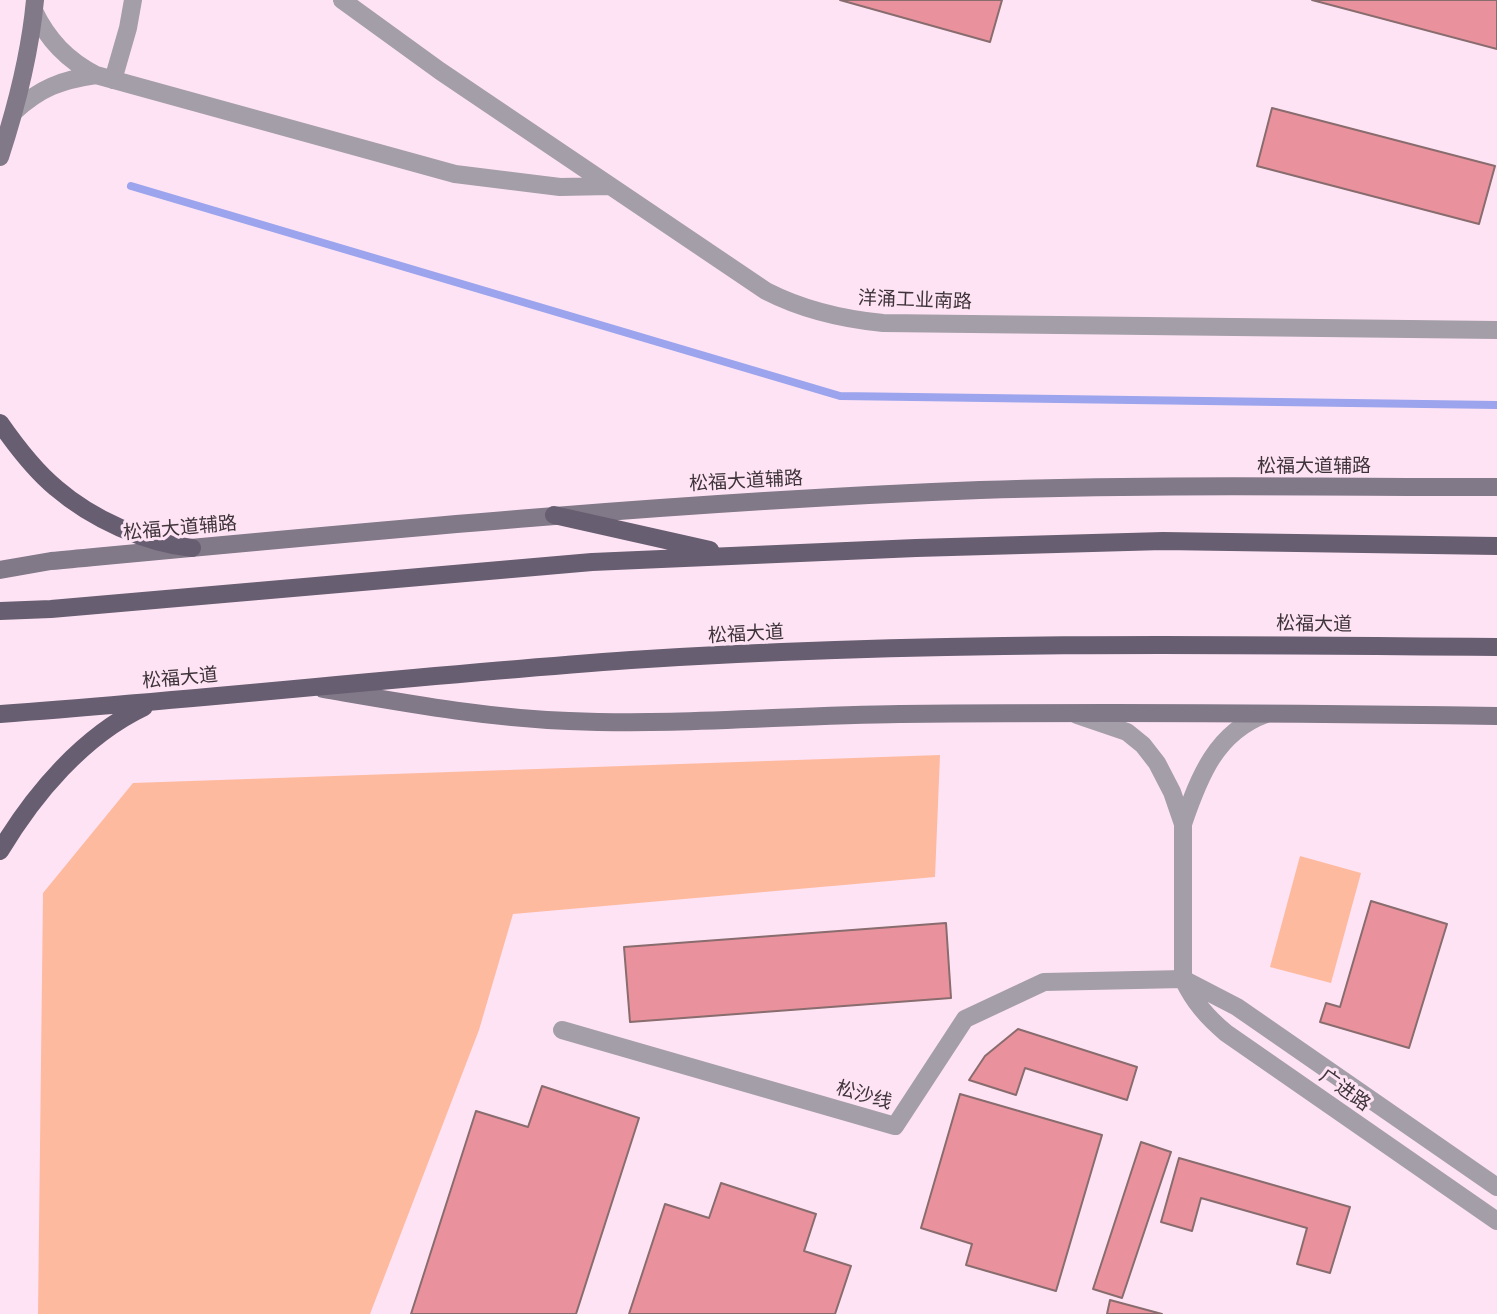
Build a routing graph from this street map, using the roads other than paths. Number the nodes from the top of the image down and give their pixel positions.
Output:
1 (132, 0) edge
2 (342, 0) edge
3 (34, 5) edge
4 (105, 78) junction
5 (14, 112) junction
6 (0, 157) edge
7 (610, 186) junction
8 (1497, 330) edge
9 (0, 423) edge
10 (1497, 487) edge
11 (554, 515) junction
12 (1497, 546) edge
13 (192, 548) junction
14 (752, 555) junction
15 (0, 570) edge
16 (0, 611) edge
17 (1497, 648) edge
18 (313, 687) junction
19 (153, 702) junction
20 (1067, 713) junction
21 (1270, 713) junction
22 (0, 714) edge
23 (1497, 716) edge
24 (1183, 824) junction
25 (0, 851) edge
26 (1183, 979) junction
27 (562, 1030) dead end
28 (1497, 1186) edge
29 (1497, 1221) edge

1 - 4 street
2 - 7 street, 洋涌工业南路
3 - 4 street
3 - 5 main road
4 - 5 street
4 - 7 street
5 - 6 main road
7 - 8 street, 洋涌工业南路
9 - 13 main road
10 - 11 main road, 松福大道辅路
11 - 13 main road, 松福大道辅路
11 - 14 main road
12 - 14 main road
13 - 15 main road, 松福大道辅路
14 - 16 main road
17 - 18 main road, 松福大道
18 - 19 main road, 松福大道
18 - 20 main road
19 - 22 main road, 松福大道
19 - 25 main road
20 - 21 main road
20 - 24 street
21 - 23 main road
21 - 24 street
24 - 26 street, 广进路
26 - 27 street, 松沙线
26 - 28 street, 广进路
26 - 29 street, 广进路

